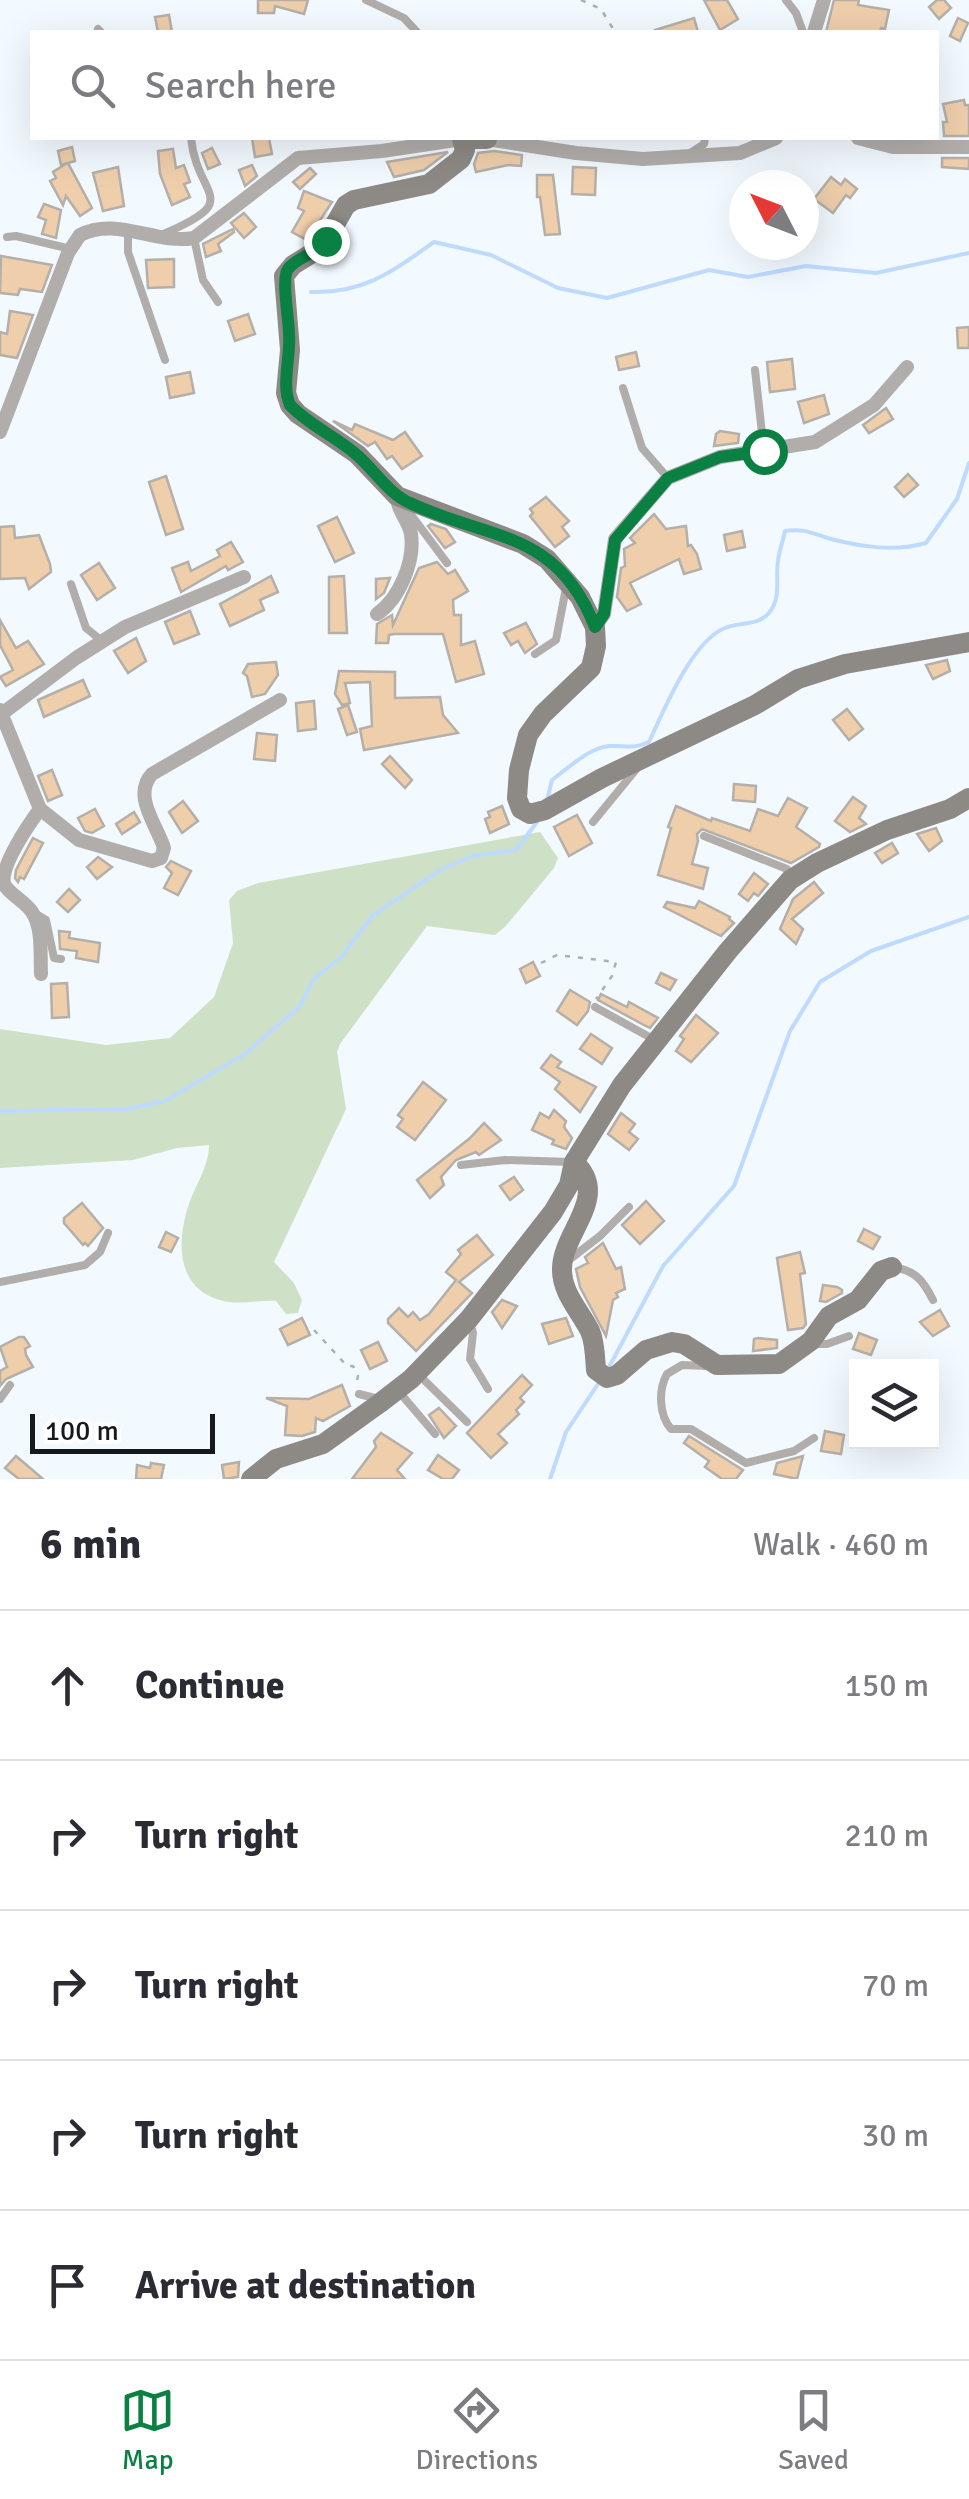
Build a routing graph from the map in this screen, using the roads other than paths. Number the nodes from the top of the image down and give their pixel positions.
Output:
1 (366, 0) edge
2 (786, 0) edge
3 (824, 0) edge
4 (415, 30) edge
5 (802, 30) edge
6 (815, 30) edge
7 (192, 140) edge
8 (453, 140) edge
9 (460, 140) edge
10 (705, 140) edge
11 (771, 140) edge
12 (866, 140) edge
13 (526, 141) edge
14 (969, 147) edge
15 (687, 156) junction
16 (128, 230) junction
17 (6, 237) dead end
18 (157, 237) junction
19 (194, 238) junction
20 (71, 249) junction
21 (218, 302) dead end
22 (165, 360) dead end
23 (907, 367) dead end
24 (755, 370) dead end
25 (623, 388) dead end
26 (0, 432) edge
27 (764, 451) junction
28 (668, 478) junction
29 (398, 496) junction
30 (447, 563) dead end
31 (244, 577) dead end
32 (568, 579) junction
33 (71, 584) dead end
34 (377, 614) dead end
35 (595, 627) junction
36 (102, 641) junction
37 (969, 642) edge
38 (534, 654) dead end
39 (280, 700) dead end
40 (2, 712) edge
41 (643, 759) junction
42 (969, 798) edge
43 (40, 809) junction
44 (593, 822) dead end
45 (704, 836) dead end
46 (792, 879) junction
47 (32, 912) junction
48 (60, 959) dead end
49 (41, 974) dead end
50 (595, 1007) road end
51 (656, 1042) junction
52 (574, 1162) junction
53 (461, 1166) dead end
54 (629, 1207) dead end
55 (108, 1233) dead end
56 (561, 1264) junction
57 (892, 1267) joint
58 (0, 1282) edge
59 (933, 1300) dead end
60 (469, 1318) junction
61 (849, 1336) dead end
62 (806, 1344) junction
63 (717, 1365) junction
64 (417, 1372) junction
65 (10, 1385) dead end
66 (488, 1389) dead end
67 (358, 1394) dead end
68 (390, 1395) junction
69 (0, 1399) edge
70 (467, 1422) dead end
71 (435, 1434) dead end
72 (814, 1438) dead end
73 (252, 1479) edge

1 - 4 lane
2 - 5 lane
3 - 6 street
7 - 18 lane
8 - 19 street
9 - 29 street
10 - 15 lane
11 - 15 street
12 - 14 street
13 - 15 street
16 - 18 street
16 - 20 street
16 - 22 lane
17 - 20 lane
18 - 19 street
19 - 21 lane
20 - 26 street
23 - 27 street
24 - 27 lane
25 - 28 lane
27 - 28 street
28 - 35 street
29 - 30 lane
29 - 32 street
29 - 34 street
31 - 36 street
32 - 35 street
32 - 38 lane
33 - 36 lane
35 - 41 street
36 - 40 street
37 - 41 street
39 - 43 street
40 - 43 street
41 - 44 lane
42 - 46 street
43 - 47 street
45 - 46 lane
46 - 51 street
47 - 48 lane
47 - 49 street
50 - 51 lane
51 - 52 street
52 - 53 lane
52 - 56 street
52 - 60 street
54 - 56 lane
55 - 58 lane
56 - 63 street
57 - 59 lane
57 - 62 street
60 - 64 street
60 - 66 lane
61 - 62 lane
62 - 63 street
63 - 72 lane
64 - 68 street
64 - 70 lane
65 - 69 lane
67 - 68 lane
68 - 71 lane
68 - 73 street

